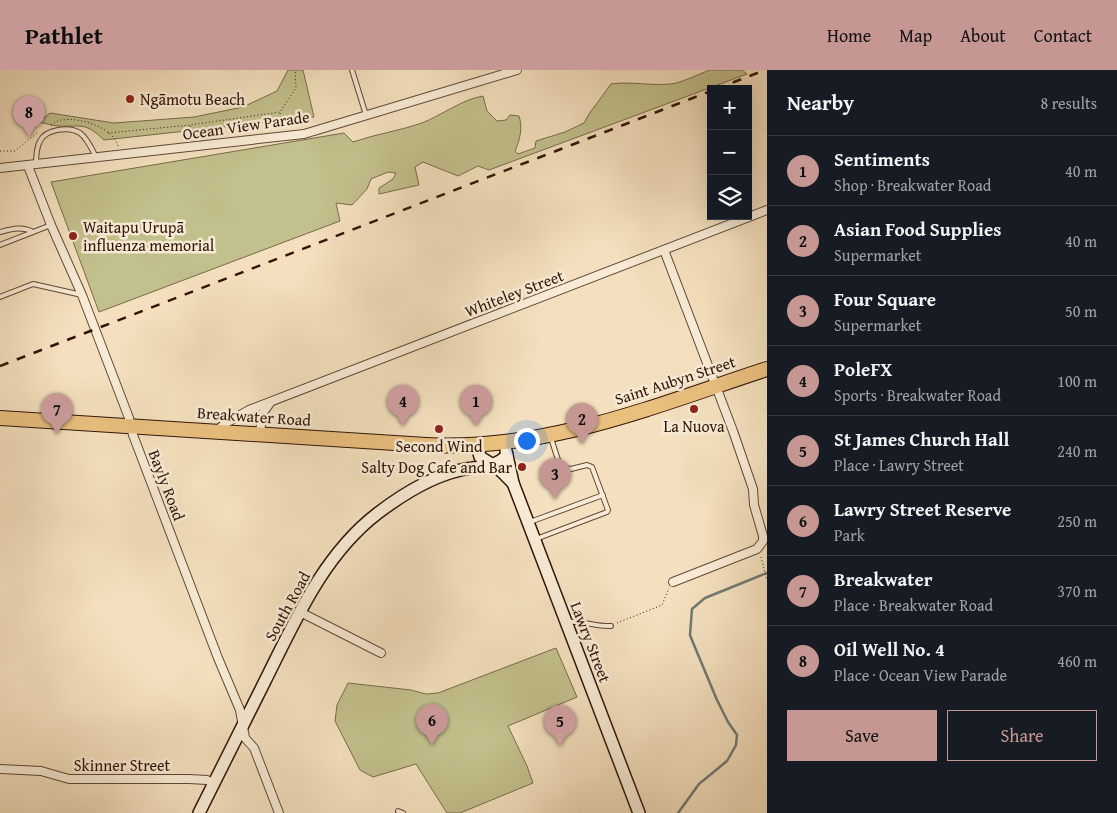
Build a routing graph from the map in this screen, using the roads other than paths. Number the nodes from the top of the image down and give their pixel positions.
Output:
1 (352, 70) edge
2 (517, 70) edge
3 (366, 115) junction
4 (96, 156) junction
5 (32, 165) junction
6 (0, 168) edge
7 (767, 210) edge
8 (51, 225) junction
9 (0, 232) edge
10 (33, 232) junction
11 (0, 245) edge
12 (664, 250) junction
13 (82, 295) junction
14 (0, 297) edge
15 (767, 369) edge
16 (715, 386) junction
17 (271, 402) junction
18 (0, 418) edge
19 (130, 426) junction
20 (216, 431) junction
21 (260, 434) junction
22 (550, 435) junction
23 (479, 449) junction
24 (506, 449) junction
25 (493, 465) junction
26 (462, 470) junction
27 (513, 483) junction
28 (603, 495) junction
29 (528, 523) junction
30 (534, 539) junction
31 (674, 582) road end
32 (300, 612) junction
33 (565, 622) junction
34 (611, 626) road end
35 (381, 653) dead end
36 (243, 726) junction
37 (0, 769) edge
38 (214, 784) junction
39 (398, 811) dead end
40 (199, 813) edge
41 (279, 813) edge
42 (403, 813) edge
43 (639, 813) edge

1 - 3 lane
2 - 3 street, Ocean View Parade
3 - 4 street, Ocean View Parade
4 - 5 street, Ocean View Parade
4 - 5 lane
5 - 6 street, Ocean View Parade
5 - 8 street, Bayly Road
7 - 12 street, Whiteley Street
8 - 10 lane
8 - 13 street, Bayly Road
9 - 10 lane
10 - 11 lane
12 - 16 street
12 - 17 street, Whiteley Street
13 - 14 lane
13 - 19 street, Bayly Road
15 - 16 highway, Saint Aubyn Street
16 - 22 highway, Saint Aubyn Street
16 - 31 street
17 - 20 street, Whiteley Street
17 - 21 street
18 - 19 highway, Breakwater Road
19 - 20 highway, Breakwater Road
19 - 36 street, Bayly Road
20 - 21 highway, Breakwater Road
21 - 23 highway, Breakwater Road
22 - 24 highway, Saint Aubyn Street
22 - 28 lane
23 - 24 highway, Breakwater Road
23 - 25 street, Lawry Street
23 - 26 street, South Road
24 - 25 street, South Road
24 - 27 street, Lawry Street
25 - 26 street, South Road
25 - 27 street, Lawry Street
26 - 32 street, South Road
27 - 29 street, Lawry Street
28 - 29 lane
28 - 30 lane
29 - 30 street, Lawry Street
30 - 33 street, Lawry Street
32 - 35 street
32 - 36 street, South Road
33 - 34 lane
33 - 43 street, Lawry Street
36 - 38 street, South Road
36 - 41 street, Bayly Road
37 - 38 street, Skinner Street
38 - 40 street, South Road
39 - 42 lane

